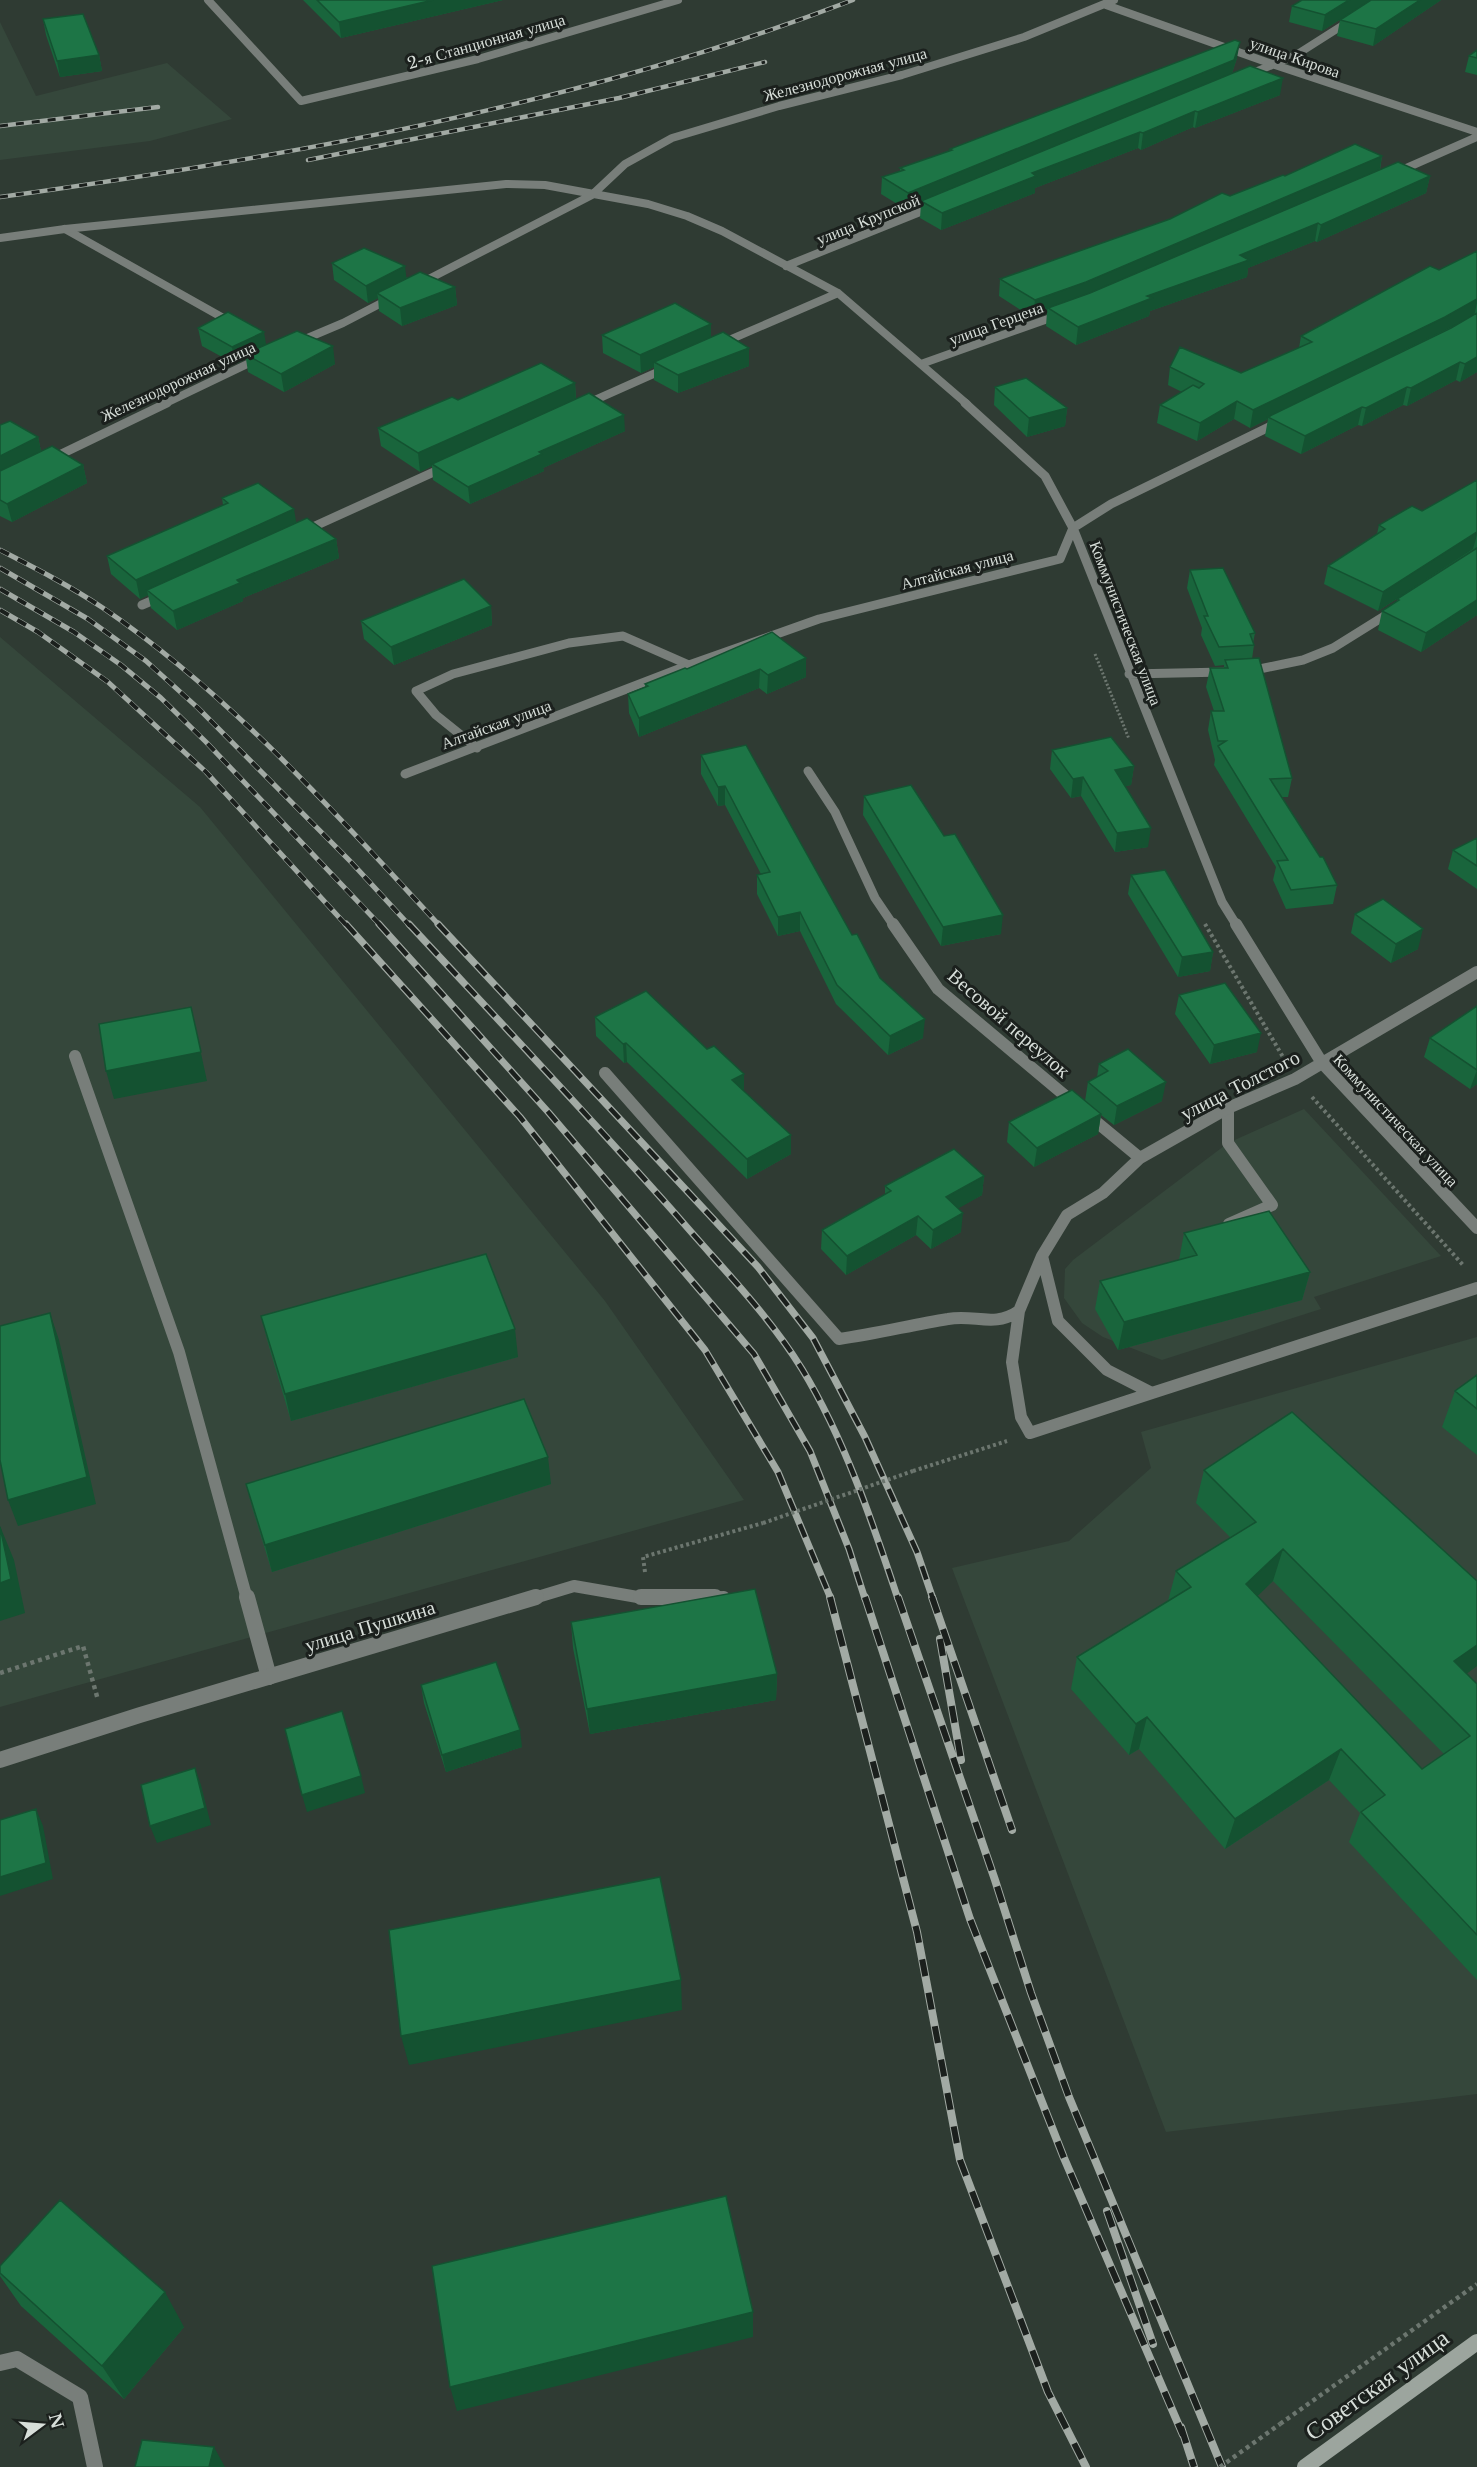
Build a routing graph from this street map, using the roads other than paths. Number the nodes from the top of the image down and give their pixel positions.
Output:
1 (208, 0) edge
2 (678, 0) edge
3 (1114, 0) edge
4 (1106, 5) junction
5 (1363, 12) edge
6 (1272, 64) junction
7 (1240, 79) edge
8 (1477, 132) edge
9 (1477, 137) edge
10 (1391, 174) edge
11 (593, 192) junction
12 (948, 201) edge
13 (64, 229) junction
14 (0, 238) edge
15 (786, 266) junction
16 (415, 286) edge
17 (405, 291) edge
18 (838, 293) junction
19 (1076, 309) edge
20 (238, 327) edge
21 (290, 345) edge
22 (713, 347) edge
23 (269, 354) edge
24 (683, 361) edge
25 (921, 364) junction
26 (569, 412) edge
27 (1285, 419) edge
28 (41, 464) edge
29 (453, 464) edge
30 (1073, 528) junction
31 (292, 536) edge
32 (174, 590) edge
33 (1402, 604) edge
34 (142, 605) dead end
35 (689, 665) junction
36 (1129, 674) junction
37 (477, 748) junction
38 (808, 771) dead end
39 (405, 774) dead end
40 (1477, 972) edge
41 (75, 1056) dead end
42 (1322, 1063) junction
43 (604, 1073) dead end
44 (1228, 1108) junction
45 (1140, 1158) junction
46 (1224, 1226) edge
47 (1477, 1228) edge
48 (1042, 1256) junction
49 (1477, 1288) edge
50 (1019, 1311) junction
51 (1152, 1393) junction
52 (734, 1597) edge
53 (269, 1677) junction
54 (0, 1760) edge
55 (1477, 2342) edge
56 (0, 2363) edge
57 (95, 2467) edge
58 (1305, 2467) edge

1 - 2 street, 2-я Станционная улица
3 - 4 street, Железнодорожная улица
4 - 6 street, улица Кирова
4 - 11 street, Железнодорожная улица
5 - 6 street
6 - 7 street
6 - 8 street, улица Кирова
9 - 10 street
11 - 13 street
11 - 15 street, Коммунистическая улица
11 - 16 street, Железнодорожная улица
12 - 15 street, улица Крупской
13 - 14 street
13 - 20 street
15 - 18 street, Коммунистическая улица
17 - 21 street
18 - 22 street
18 - 25 street, Коммунистическая улица
19 - 25 street, улица Герцена
23 - 28 street, Железнодорожная улица
24 - 26 street
25 - 30 street, Коммунистическая улица
27 - 30 street
29 - 31 street
30 - 35 street, Алтайская улица
30 - 36 street, Коммунистическая улица
32 - 34 street
33 - 36 street
35 - 37 street, Алтайская улица
35 - 37 street
36 - 42 street, Коммунистическая улица
37 - 39 street, Алтайская улица
38 - 45 street, Весовой переулок
40 - 42 street, улица Толстого
41 - 53 street
42 - 44 street, улица Толстого
42 - 47 street, Коммунистическая улица
43 - 50 street
44 - 45 street, улица Толстого
44 - 46 street
45 - 48 street, улица Толстого
48 - 50 street, улица Толстого
48 - 51 street
49 - 51 street
50 - 51 street, улица Толстого
52 - 53 street, улица Пушкина
53 - 54 street, улица Пушкина
55 - 58 main road, Советская улица
56 - 57 street

